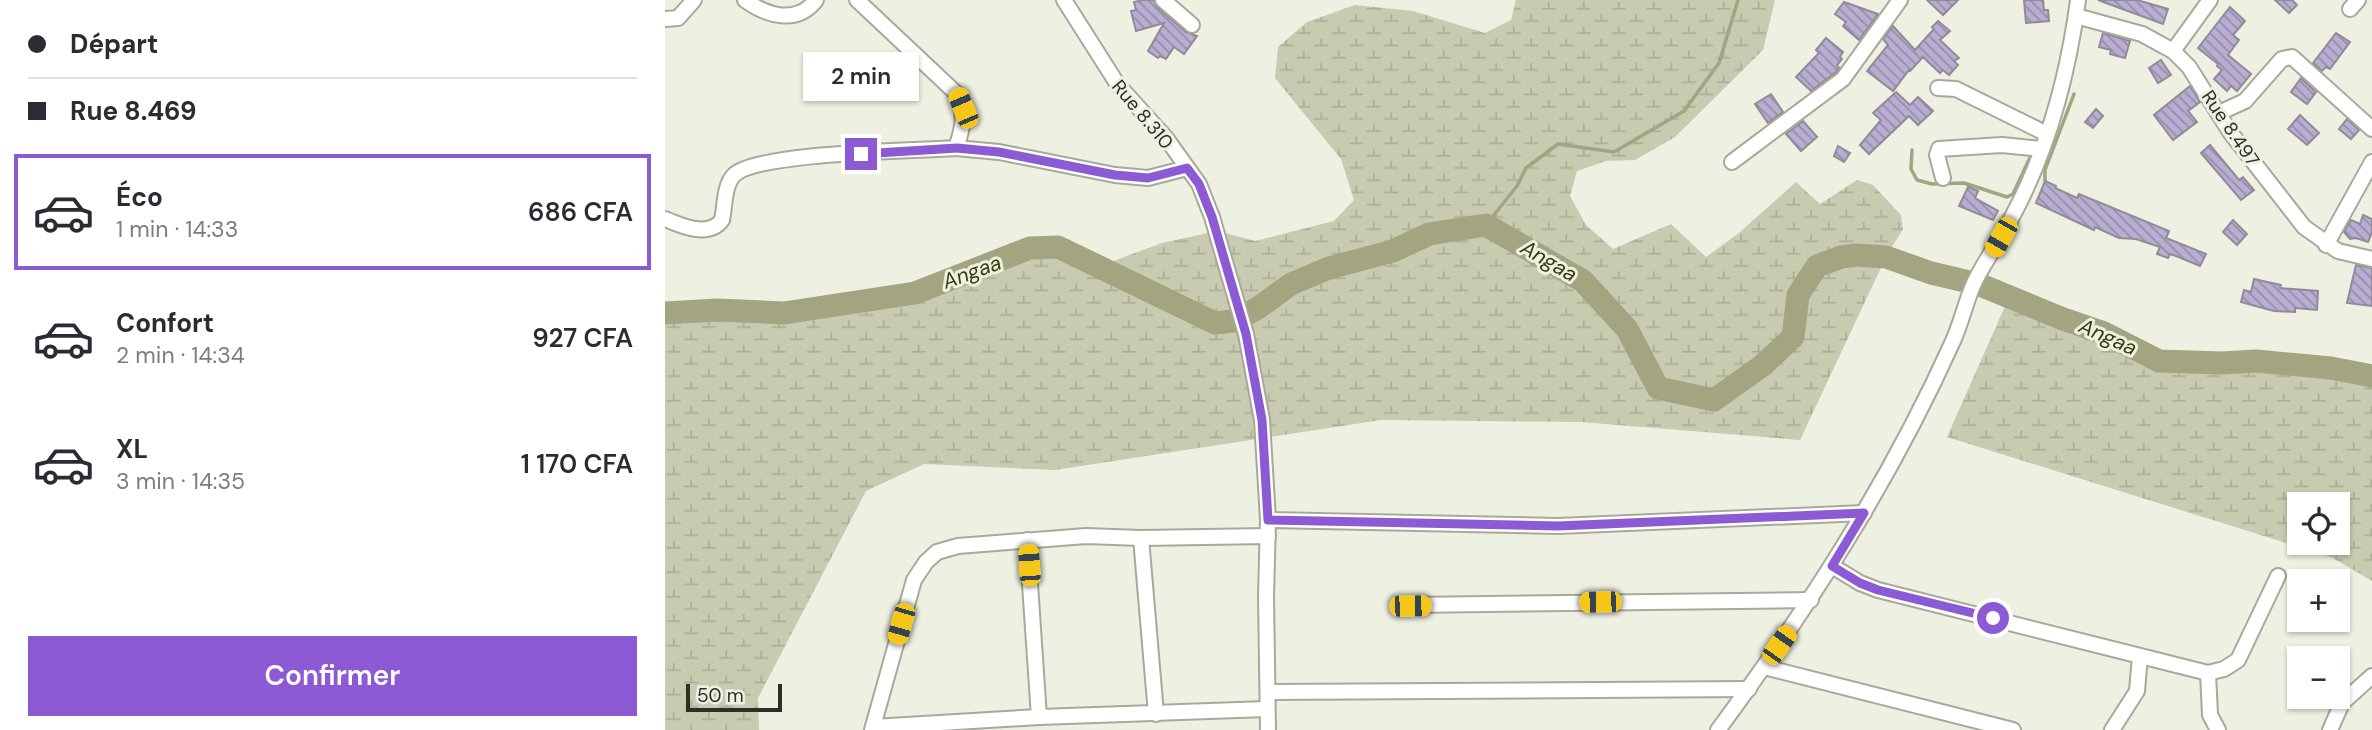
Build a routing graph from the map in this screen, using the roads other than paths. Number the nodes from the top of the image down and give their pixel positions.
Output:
1 (694, 0) edge
2 (745, 0) edge
3 (816, 0) edge
4 (857, 0) edge
5 (1064, 0) edge
6 (1163, 0) edge
7 (1900, 0) edge
8 (2078, 0) edge
9 (2210, 0) edge
10 (2076, 16) junction
11 (665, 19) edge
12 (1192, 25) dead end
13 (2173, 51) junction
14 (1938, 89) dead end
15 (2219, 113) junction
16 (2372, 129) edge
17 (2045, 142) junction
18 (957, 148) junction
19 (1732, 162) dead end
20 (2372, 162) edge
21 (1187, 168) junction
22 (1943, 178) dead end
23 (665, 219) edge
24 (2326, 245) junction
25 (2372, 259) edge
26 (1864, 513) junction
27 (1268, 520) junction
28 (1268, 536) junction
29 (1141, 538) junction
30 (1027, 540) junction
31 (1832, 566) junction
32 (2278, 576) dead end
33 (1811, 600) junction
34 (1410, 606) dead end
35 (2140, 656) junction
36 (1764, 667) junction
37 (2208, 673) junction
38 (2372, 676) edge
39 (1749, 689) junction
40 (1268, 692) junction
41 (1267, 709) junction
42 (1156, 714) junction
43 (1038, 717) junction
44 (873, 728) edge
45 (1268, 730) edge
46 (1718, 730) edge
47 (2013, 730) edge
48 (2112, 730) edge
49 (2218, 730) edge
50 (2330, 730) edge

1 - 11 street
2 - 3 street
4 - 18 street
5 - 21 street, Rue 8.310
6 - 12 street
7 - 19 street
8 - 10 street
9 - 13 street
10 - 13 street, Rue 8.497
10 - 17 street
13 - 15 street, Rue 8.497
14 - 17 street
15 - 16 street
15 - 24 street, Rue 8.497
17 - 22 street
17 - 26 street
18 - 21 street
18 - 23 street
20 - 24 street
21 - 27 street, Rue 8.310
24 - 25 street, Rue 8.497
26 - 27 street
26 - 31 street
27 - 28 street, Rue 8.310
28 - 29 street
28 - 40 street, Rue 8.310
29 - 30 street
29 - 42 street
30 - 43 street
30 - 44 street
31 - 33 street
31 - 35 street
32 - 37 street
33 - 34 street
33 - 36 street
35 - 37 street
35 - 48 street
36 - 39 street
36 - 47 street
37 - 49 street
38 - 50 street
39 - 40 street
39 - 46 street
40 - 41 street, Rue 8.310
41 - 42 street
41 - 45 street, Rue 8.310
42 - 43 street
43 - 44 street

